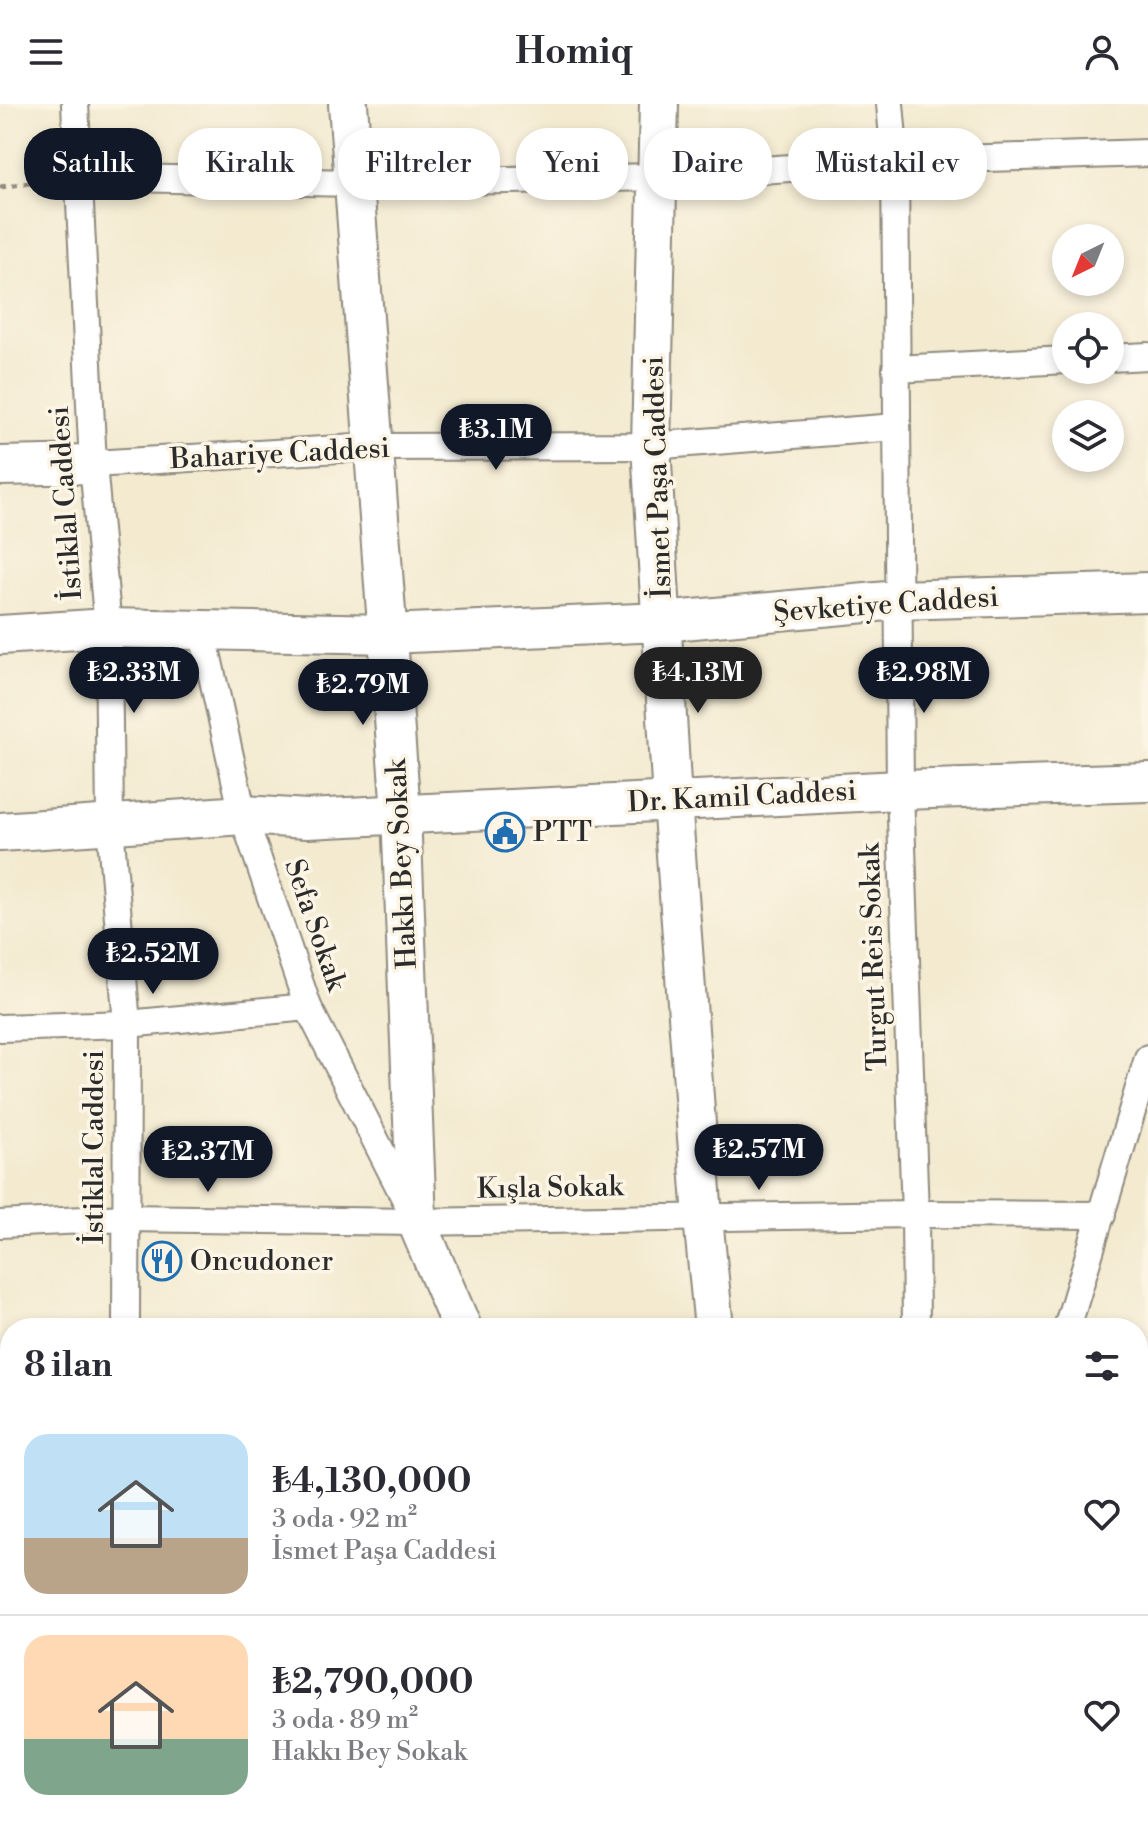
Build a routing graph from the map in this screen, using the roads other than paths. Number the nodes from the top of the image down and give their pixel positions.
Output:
1 (75, 104) edge
2 (348, 104) edge
3 (659, 104) edge
4 (890, 104) edge
5 (77, 128) edge
6 (350, 128) edge
7 (659, 128) edge
8 (892, 128) edge
9 (1148, 153) edge
10 (987, 158) edge
11 (644, 177) edge
12 (162, 179) edge
13 (500, 180) edge
14 (338, 183) edge
15 (81, 200) edge
16 (354, 200) edge
17 (657, 200) edge
18 (895, 200) edge
19 (1148, 356) edge
20 (1124, 357) edge
21 (1052, 361) edge
22 (896, 369) junction
23 (896, 427) junction
24 (651, 446) junction
25 (372, 447) junction
26 (93, 464) junction
27 (0, 466) edge
28 (1148, 592) edge
29 (898, 600) junction
30 (662, 622) junction
31 (108, 628) junction
32 (202, 630) junction
33 (387, 634) junction
34 (0, 635) edge
35 (1148, 782) edge
36 (900, 790) junction
37 (672, 801) junction
38 (401, 812) junction
39 (243, 815) junction
40 (110, 825) junction
41 (0, 832) edge
42 (308, 1007) junction
43 (127, 1024) junction
44 (0, 1028) edge
45 (1148, 1058) edge
46 (915, 1214) junction
47 (1102, 1215) junction
48 (126, 1218) junction
49 (703, 1218) junction
50 (417, 1222) junction
51 (0, 1224) edge
52 (126, 1318) edge
53 (458, 1318) edge
54 (713, 1318) edge
55 (916, 1318) edge
56 (1070, 1318) edge

1 - 5 street, İstiklal Caddesi
2 - 6 street, Hakkı Bey Sokak
3 - 7 street, İsmet Paşa Caddesi
4 - 8 street, Turgut Reis Sokak
9 - 10 street
11 - 13 street
12 - 14 street
15 - 26 street, İstiklal Caddesi
16 - 25 street, Hakkı Bey Sokak
17 - 24 street, İsmet Paşa Caddesi
18 - 22 street, Turgut Reis Sokak
19 - 20 street
21 - 22 street
22 - 23 street, Turgut Reis Sokak
23 - 24 street, Bahariye Caddesi
23 - 29 street, Turgut Reis Sokak
24 - 25 street, Bahariye Caddesi
24 - 30 street, İsmet Paşa Caddesi
25 - 26 street, Bahariye Caddesi
25 - 33 street, Hakkı Bey Sokak
26 - 27 street, Bahariye Caddesi
26 - 31 street, İstiklal Caddesi
28 - 29 street, Şevketiye Caddesi
29 - 30 street, Şevketiye Caddesi
29 - 36 street, Turgut Reis Sokak
30 - 33 street, Şevketiye Caddesi
30 - 37 street, İsmet Paşa Caddesi
31 - 32 street, Şevketiye Caddesi
31 - 34 street, Şevketiye Caddesi
31 - 40 street, İstiklal Caddesi
32 - 33 street, Şevketiye Caddesi
32 - 39 street, Sefa Sokak
33 - 38 street, Hakkı Bey Sokak
35 - 36 street, Dr. Kamil Caddesi
36 - 37 street, Dr. Kamil Caddesi
36 - 46 street, Turgut Reis Sokak
37 - 38 street, Dr. Kamil Caddesi
37 - 49 street, İsmet Paşa Caddesi
38 - 39 street, Dr. Kamil Caddesi
38 - 50 street, Hakkı Bey Sokak
39 - 40 street, Dr. Kamil Caddesi
39 - 42 street, Sefa Sokak
40 - 41 street, Dr. Kamil Caddesi
40 - 43 street, İstiklal Caddesi
42 - 43 street
42 - 50 street, Sefa Sokak
43 - 44 street
43 - 48 street, İstiklal Caddesi
45 - 47 street
46 - 47 street, Kışla Sokak
46 - 49 street, Kışla Sokak
46 - 55 street, Turgut Reis Sokak
47 - 56 street
48 - 50 street, Kışla Sokak
48 - 51 street, Kışla Sokak
48 - 52 street, İstiklal Caddesi
49 - 50 street, Kışla Sokak
49 - 54 street, İsmet Paşa Caddesi
50 - 53 street, Hakkı Bey Sokak

